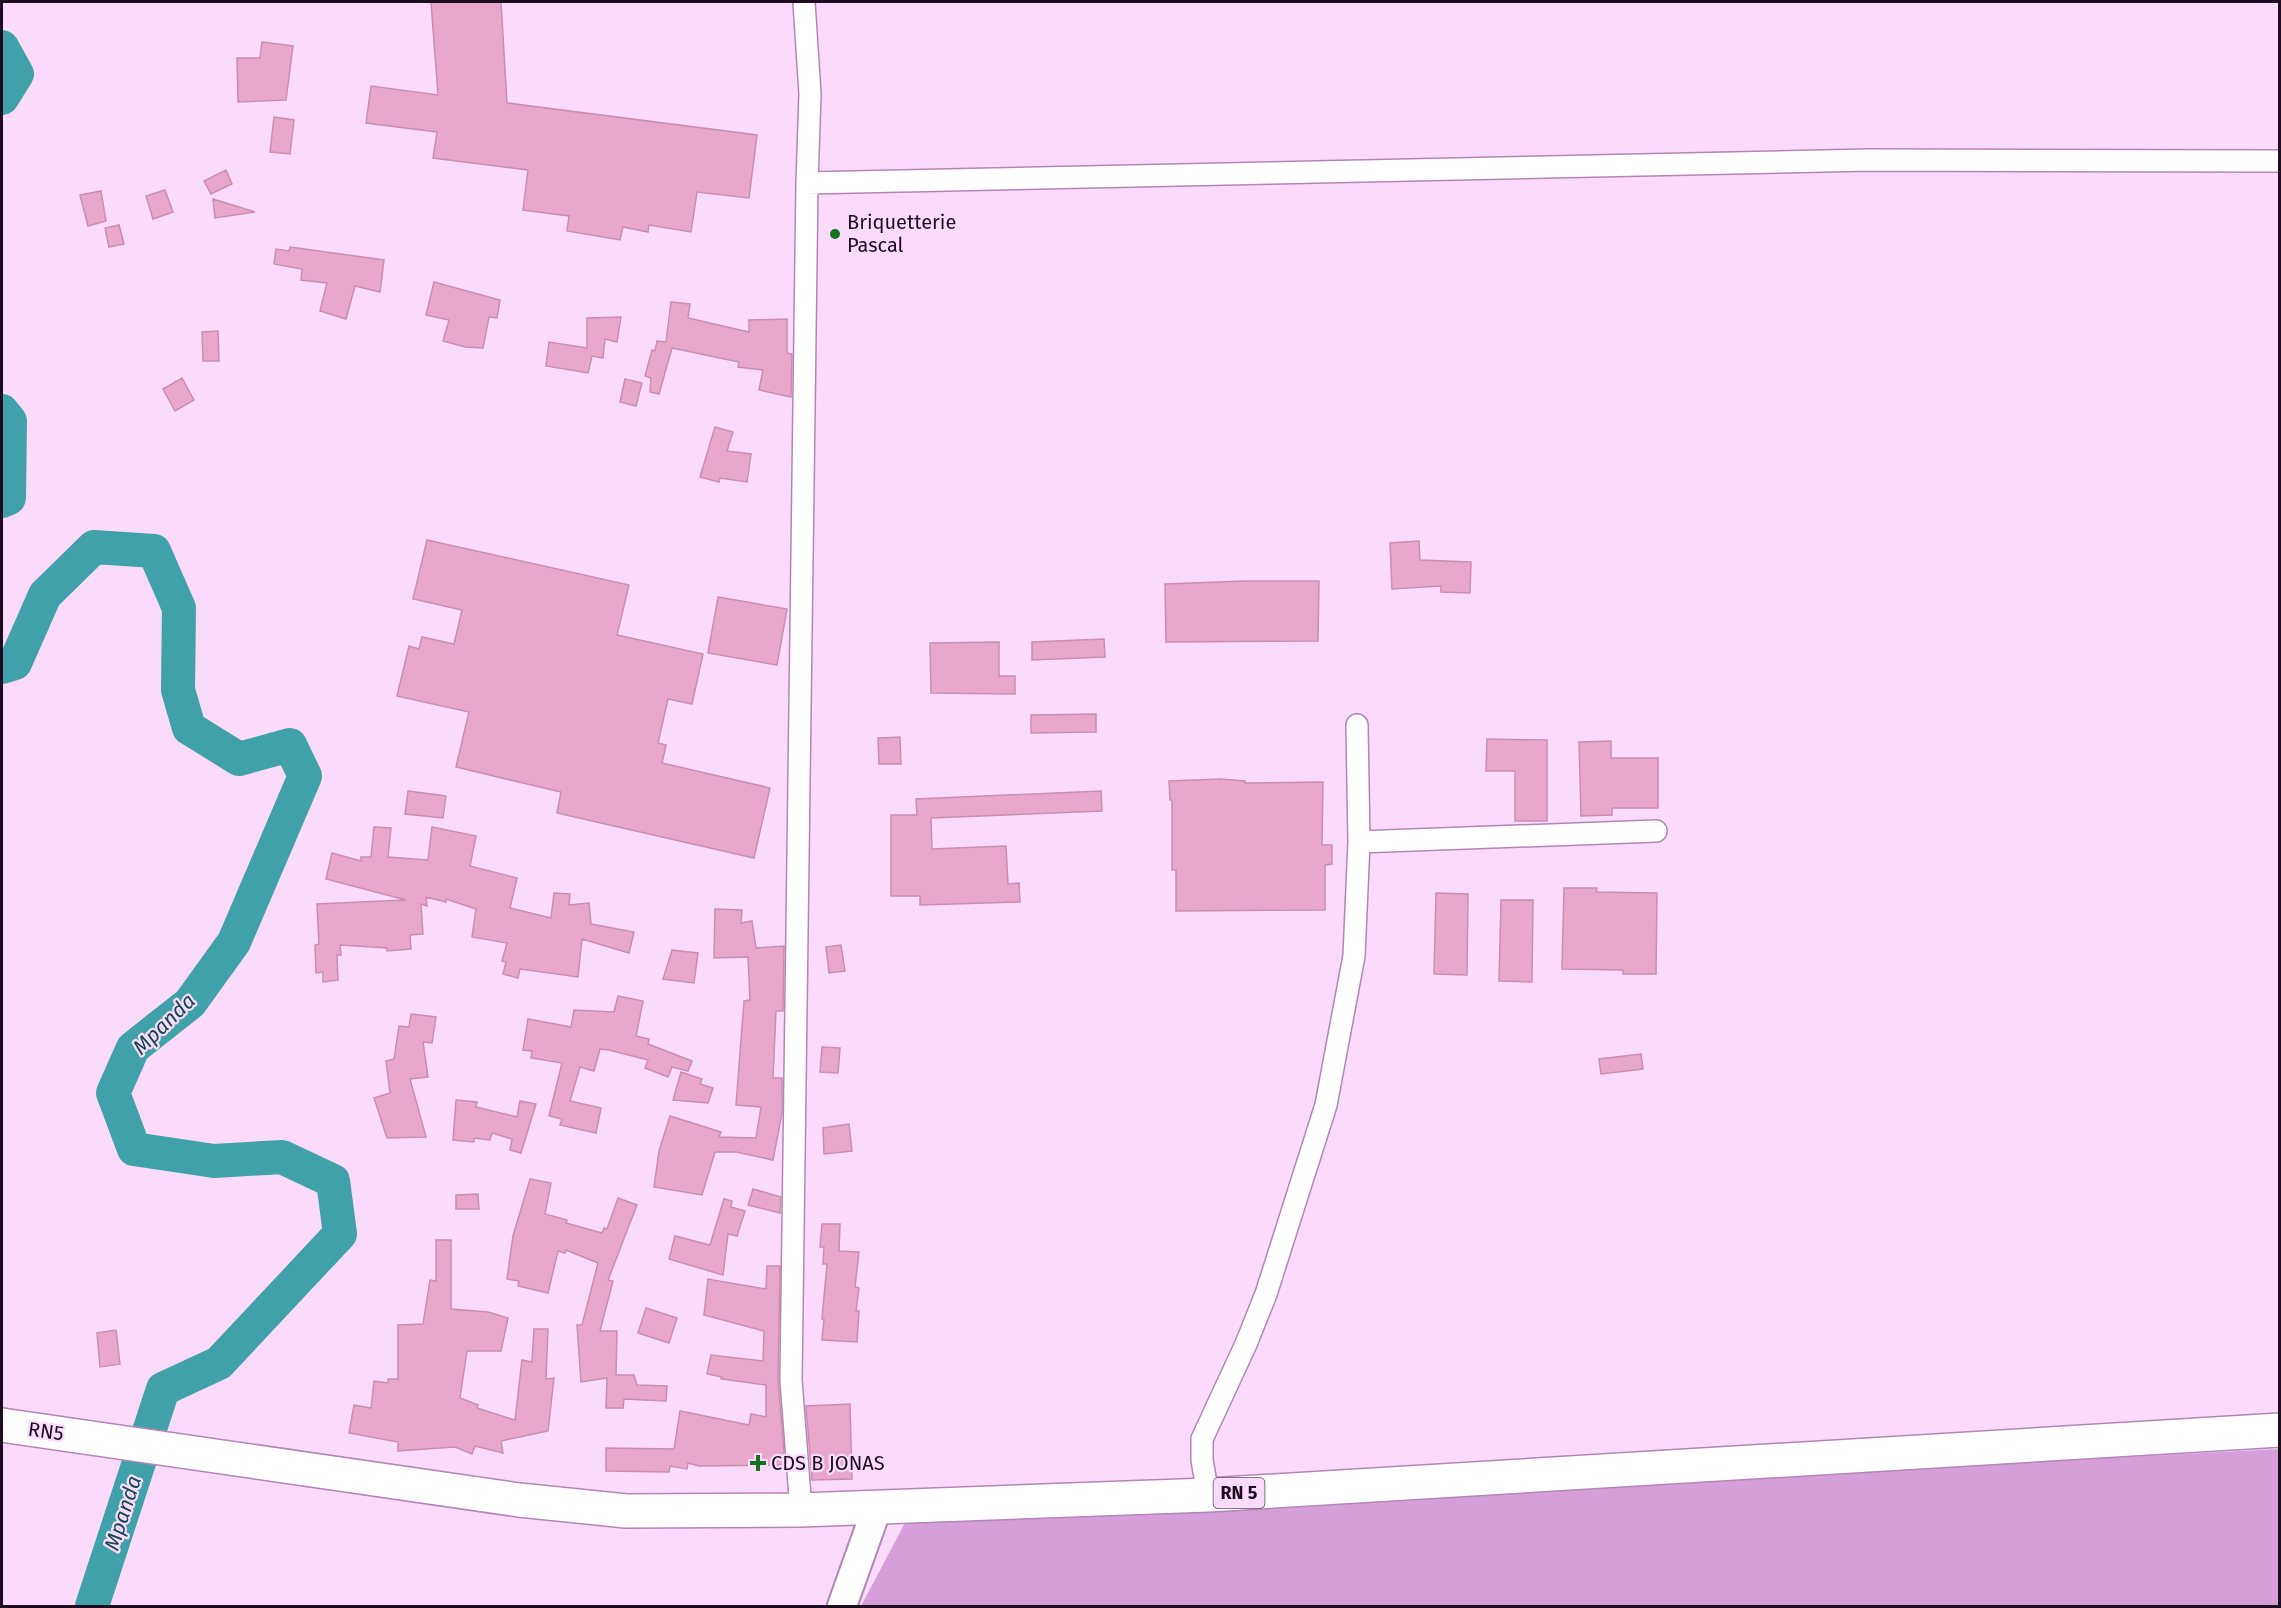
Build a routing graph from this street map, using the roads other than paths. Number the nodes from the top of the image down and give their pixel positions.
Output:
1 (804, 2) edge
2 (2280, 161) edge
3 (807, 183) junction
4 (1357, 725) dead end
5 (1656, 831) dead end
6 (1359, 842) junction
7 (2, 1425) edge
8 (2280, 1430) edge
9 (1208, 1495) junction
10 (878, 1508) junction
11 (801, 1510) junction
12 (842, 1606) edge

1 - 3 street
2 - 3 street
3 - 11 street
4 - 6 street
5 - 6 street
6 - 9 street
7 - 11 main road, RN5 / RN 5
8 - 9 main road, RN 5
9 - 10 main road, RN 5
10 - 11 main road, RN 5
10 - 12 street

